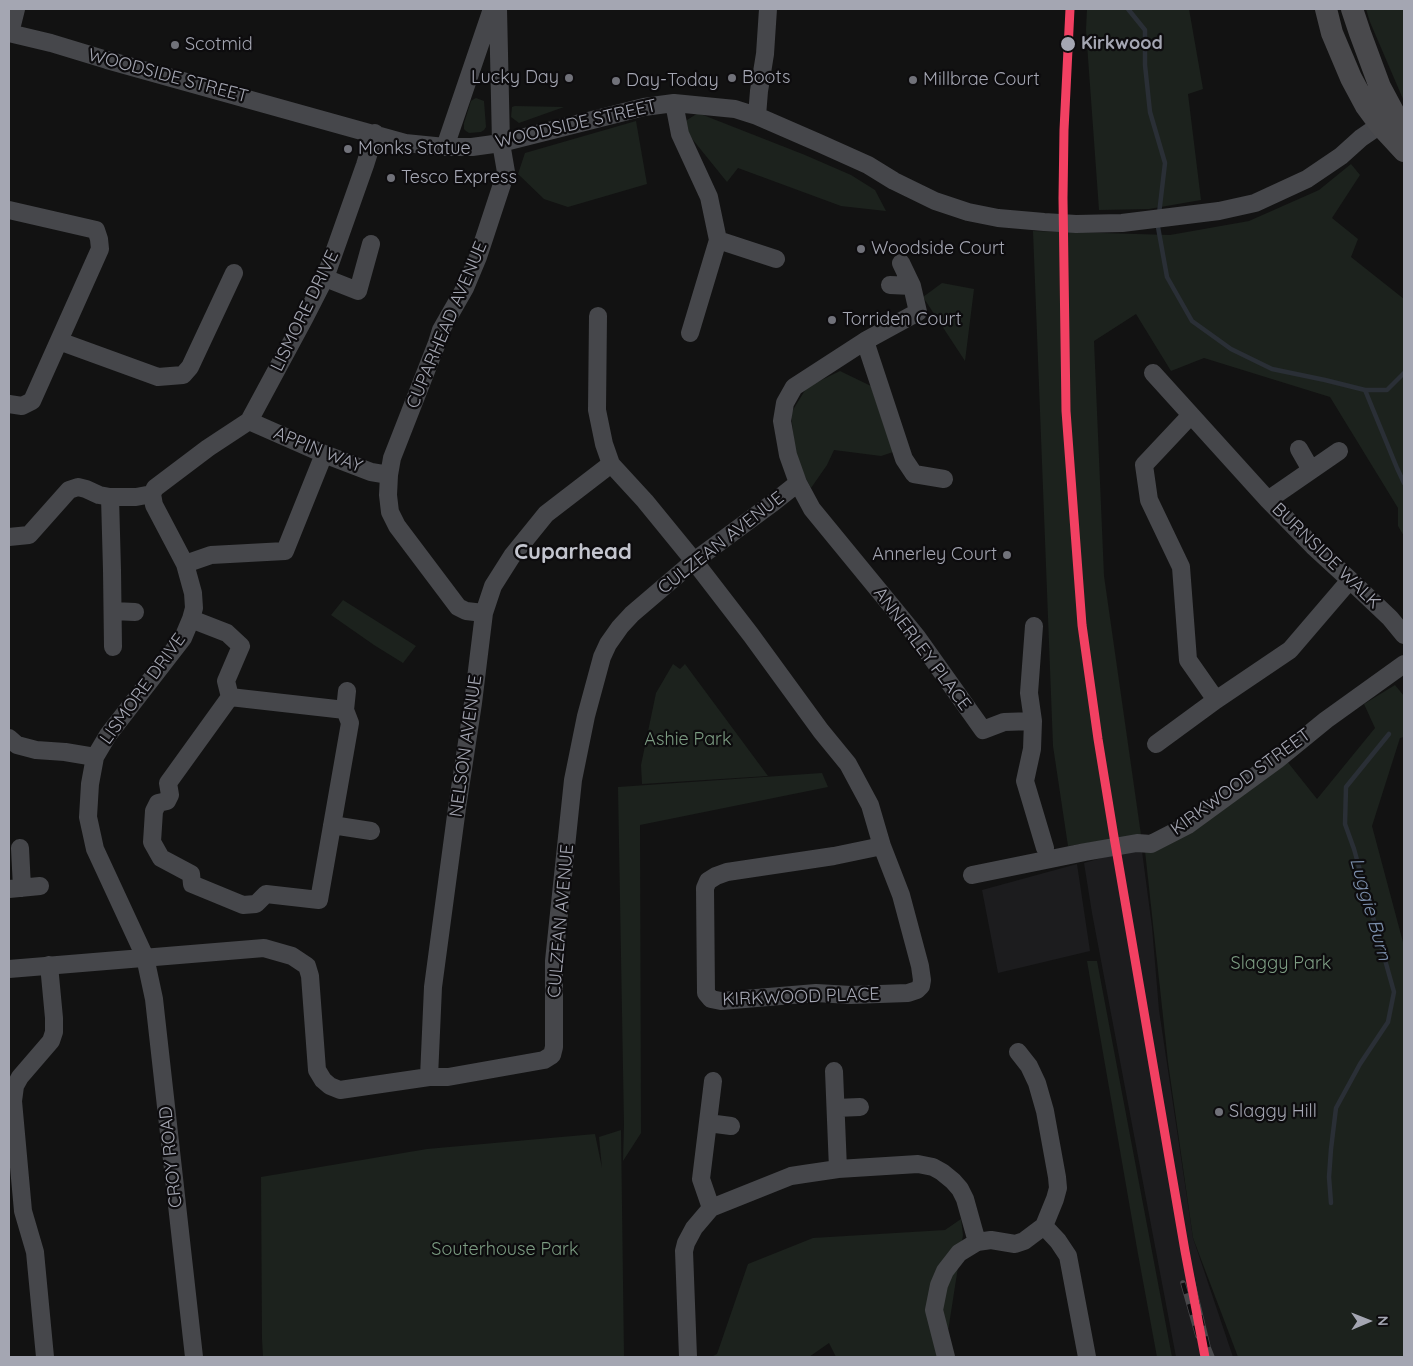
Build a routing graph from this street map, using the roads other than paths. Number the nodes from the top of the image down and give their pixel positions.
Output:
1 (16, 9) edge
2 (492, 9) edge
3 (498, 9) edge
4 (768, 9) edge
5 (1326, 9) edge
6 (1352, 9) edge
7 (10, 33) edge
8 (674, 103) junction
9 (758, 116) junction
10 (1393, 123) edge
11 (375, 133) junction
12 (501, 144) junction
13 (445, 148) junction
14 (1404, 151) edge
15 (9, 210) edge
16 (718, 240) junction
17 (371, 244) dead end
18 (776, 259) dead end
19 (901, 263) dead end
20 (234, 273) dead end
21 (325, 278) junction
22 (890, 285) dead end
23 (912, 286) junction
24 (598, 316) dead end
25 (690, 333) dead end
26 (59, 341) junction
27 (865, 341) junction
28 (1153, 374) dead end
29 (9, 404) edge
30 (1192, 416) junction
31 (249, 421) junction
32 (1299, 449) dead end
33 (1340, 451) dead end
34 (324, 454) junction
35 (611, 464) junction
36 (1311, 470) junction
37 (388, 475) junction
38 (944, 479) dead end
39 (798, 483) junction
40 (152, 494) junction
41 (110, 497) junction
42 (1268, 500) junction
43 (9, 537) edge
44 (694, 561) junction
45 (185, 564) junction
46 (1350, 580) junction
47 (113, 611) junction
48 (135, 612) dead end
49 (484, 613) junction
50 (191, 619) junction
51 (1034, 626) dead end
52 (1404, 634) edge
53 (113, 647) dead end
54 (1404, 664) edge
55 (347, 691) dead end
56 (230, 697) junction
57 (1216, 700) junction
58 (345, 710) junction
59 (1033, 721) junction
60 (9, 738) edge
61 (1156, 744) dead end
62 (95, 757) junction
63 (332, 825) junction
64 (371, 831) dead end
65 (882, 846) junction
66 (20, 848) dead end
67 (1045, 848) dead end
68 (972, 876) dead end
69 (40, 886) dead end
70 (15, 889) edge
71 (145, 957) junction
72 (49, 965) junction
73 (9, 969) edge
74 (1018, 1052) dead end
75 (834, 1071) dead end
76 (429, 1077) junction
77 (713, 1081) dead end
78 (860, 1107) dead end
79 (836, 1108) junction
80 (708, 1123) junction
81 (731, 1126) dead end
82 (838, 1169) junction
83 (711, 1208) junction
84 (1044, 1226) junction
85 (977, 1242) junction
86 (45, 1357) edge
87 (194, 1357) edge
88 (688, 1357) edge
89 (946, 1357) edge
90 (1087, 1357) edge

1 - 7 street
2 - 13 street
3 - 12 street, CUPARHEAD AVENUE
4 - 9 street
5 - 10 main road
6 - 10 main road
7 - 11 street, WOODSIDE STREET
8 - 9 street, WOODSIDE STREET
8 - 12 street, WOODSIDE STREET
8 - 16 street
9 - 10 street, WOODSIDE STREET
10 - 14 main road
11 - 13 street, WOODSIDE STREET
11 - 21 street, LISMORE DRIVE
12 - 13 street, WOODSIDE STREET
12 - 37 street, CUPARHEAD AVENUE
15 - 26 street
16 - 18 street
16 - 25 street
17 - 21 street
19 - 23 street
20 - 26 street
21 - 31 street, LISMORE DRIVE
22 - 23 street
23 - 27 street, ANNERLEY PLACE
24 - 35 street, KIRKWOOD PLACE
26 - 29 street
27 - 38 street
27 - 39 street, ANNERLEY PLACE
28 - 30 street, BURNSIDE WALK
30 - 42 street, BURNSIDE WALK
30 - 57 street
31 - 34 street, APPIN WAY
31 - 40 street, LISMORE DRIVE
32 - 36 street
33 - 36 street, BURNSIDE WALK
34 - 37 street, APPIN WAY
34 - 45 street
35 - 44 street, KIRKWOOD PLACE
35 - 49 street, NELSON AVENUE
36 - 42 street, BURNSIDE WALK
37 - 49 street, CUPARHEAD AVENUE
39 - 44 street, CULZEAN AVENUE
39 - 59 street, ANNERLEY PLACE
40 - 41 street
40 - 45 street, LISMORE DRIVE
41 - 43 street
41 - 47 street
42 - 46 street, BURNSIDE WALK
44 - 65 street, KIRKWOOD PLACE
44 - 76 street, CULZEAN AVENUE
45 - 50 street, LISMORE DRIVE
46 - 52 street, BURNSIDE WALK
46 - 57 street
47 - 48 street
47 - 53 street
49 - 76 street, NELSON AVENUE
50 - 56 street
50 - 62 street, LISMORE DRIVE
51 - 59 street
54 - 68 street, KIRKWOOD STREET
55 - 58 street
56 - 58 street
56 - 63 street
57 - 61 street
58 - 63 street
59 - 67 street
60 - 62 street
62 - 71 street, LISMORE DRIVE
63 - 64 street
65 - 65 street, KIRKWOOD PLACE
66 - 70 street
69 - 70 street
71 - 72 street, CULZEAN AVENUE
71 - 76 street, CULZEAN AVENUE
71 - 87 street, CROY ROAD
72 - 73 street, CULZEAN AVENUE
72 - 86 street
74 - 84 street
75 - 79 street
77 - 80 street
78 - 79 street
79 - 82 street
80 - 81 street
80 - 83 street
82 - 83 street
82 - 85 street
83 - 88 street
84 - 85 street
84 - 90 street
85 - 89 street

